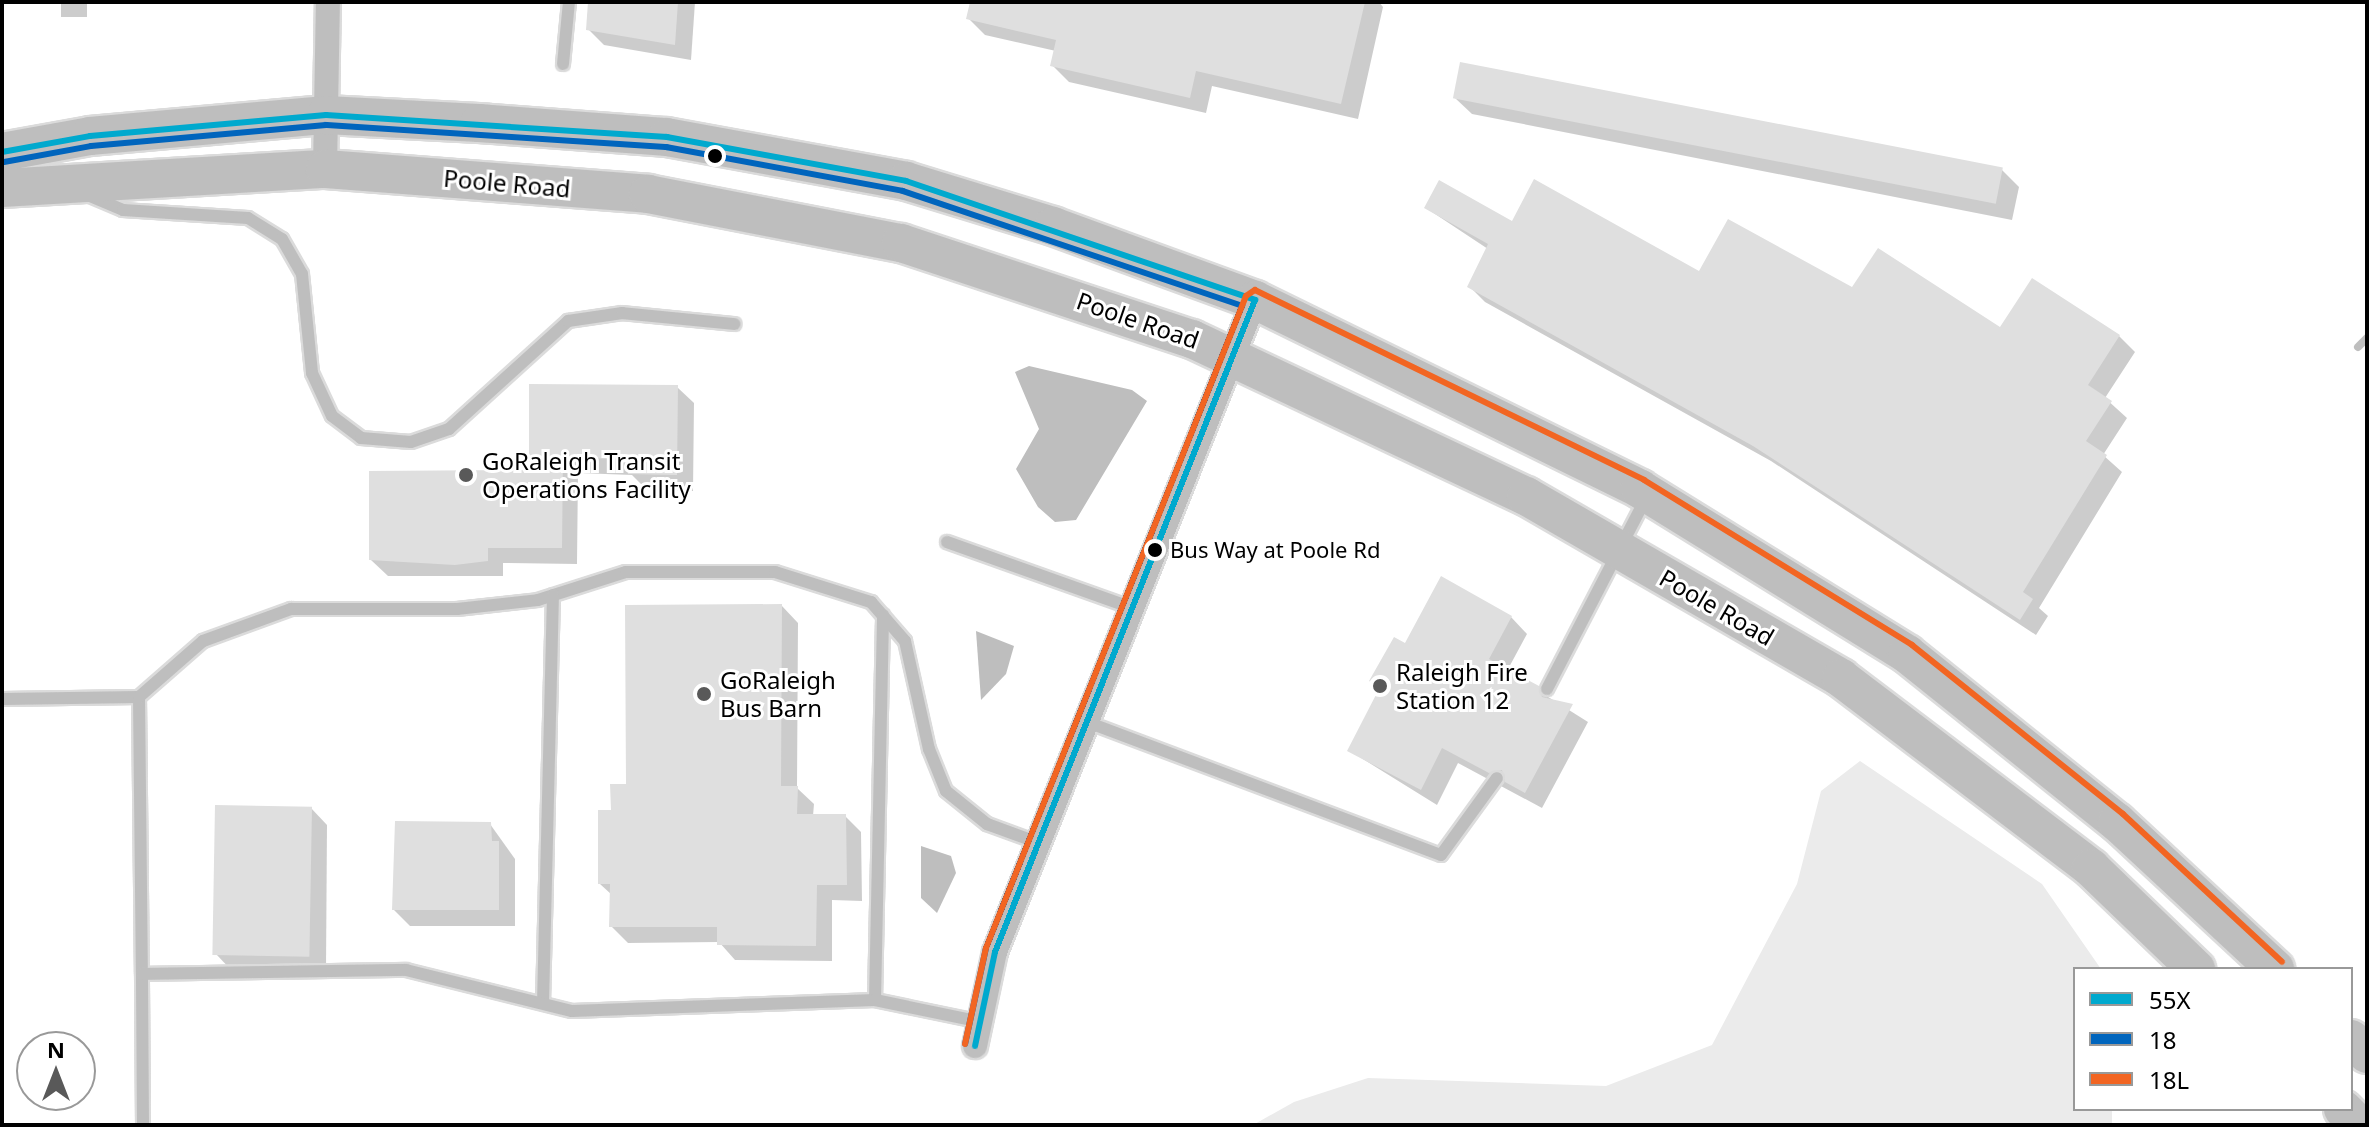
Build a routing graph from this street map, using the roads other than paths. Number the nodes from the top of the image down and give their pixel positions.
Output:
1 (328, 2) edge
2 (569, 2) edge
3 (563, 64) dead end
4 (326, 115) junction
5 (2, 152) edge
6 (325, 169) junction
7 (2, 188) edge
8 (73, 188) junction
9 (1255, 300) junction
10 (734, 324) dead end
11 (1233, 354) junction
12 (1649, 494) junction
13 (947, 542) dead end
14 (1618, 549) junction
15 (553, 595) junction
16 (1132, 608) junction
17 (883, 615) junction
18 (1547, 689) dead end
19 (139, 697) junction
20 (2, 699) edge
21 (1087, 722) junction
22 (1497, 778) dead end
23 (2117, 822) junction
24 (1039, 843) junction
25 (2091, 868) junction
26 (2194, 967) edge
27 (2273, 967) edge
28 (142, 974) junction
29 (875, 1000) junction
30 (543, 1003) junction
31 (981, 1022) junction
32 (975, 1046) dead end
33 (143, 1125) edge

1 - 4 street
2 - 3 lane
4 - 5 main road
4 - 6 street
4 - 9 main road
6 - 8 main road, Poole Road
6 - 11 main road, Poole Road
7 - 8 main road, Poole Road
8 - 10 lane
9 - 11 street
9 - 12 main road
11 - 14 main road, Poole Road
11 - 16 street
12 - 14 lane
12 - 23 main road
13 - 16 lane
14 - 18 lane
14 - 25 main road, Poole Road
15 - 17 lane
15 - 19 lane
15 - 30 lane
16 - 21 street
17 - 24 lane
17 - 29 lane
19 - 20 lane
19 - 28 lane
21 - 22 lane
21 - 24 street
23 - 25 main road
23 - 27 main road
24 - 31 street
25 - 26 main road, Poole Road
28 - 30 lane
28 - 33 lane
29 - 30 lane
29 - 31 lane
31 - 32 street

